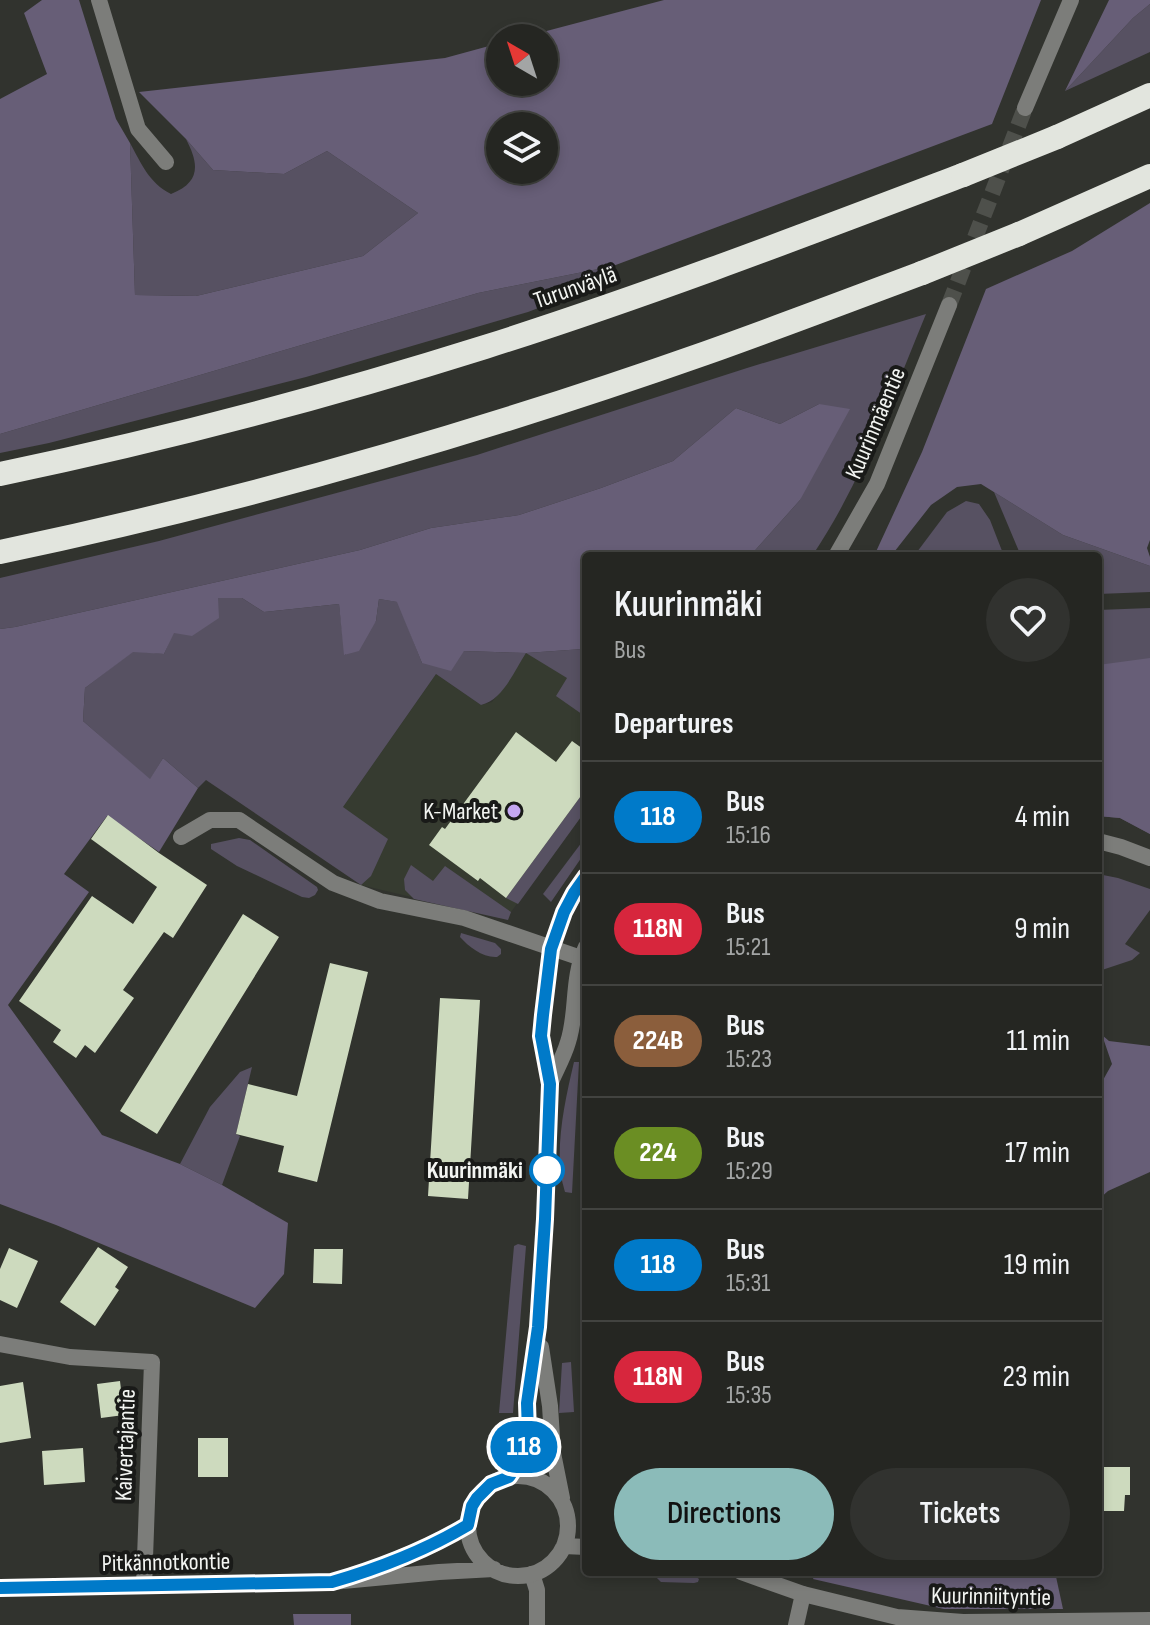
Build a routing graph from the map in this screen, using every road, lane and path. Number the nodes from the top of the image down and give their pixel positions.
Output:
1 (99, 0) edge
2 (1071, 0) edge
3 (1150, 95) edge
4 (1025, 108) tunnel mouth
5 (166, 162) dead end
6 (1150, 176) edge
7 (949, 305) tunnel mouth
8 (0, 474) edge
9 (0, 552) edge
10 (838, 552) edge
11 (181, 837) dead end
12 (1102, 842) edge
13 (1150, 858) edge
14 (582, 882) edge
15 (551, 949) junction
16 (582, 953) edge
17 (582, 960) edge
18 (550, 1084) junction
19 (538, 1327) junction
20 (0, 1344) edge
21 (509, 1477) junction
22 (564, 1507) junction
23 (468, 1525) junction
24 (564, 1546) junction
25 (582, 1547) edge
26 (494, 1569) junction
27 (532, 1574) junction
28 (752, 1576) edge
29 (332, 1582) junction
30 (144, 1586) junction
31 (0, 1588) edge
32 (803, 1594) junction
33 (1150, 1620) edge
34 (537, 1625) edge
35 (796, 1625) edge

1 - 5 street
2 - 4 street
3 - 8 highway, Turunväylä, bridge
6 - 9 highway, bridge
7 - 10 street, Kuurinmäentie
11 - 15 street
12 - 13 street
14 - 15 street
15 - 16 street
15 - 18 street
17 - 18 street
18 - 19 street
19 - 21 street
19 - 22 street
20 - 30 street, Kaivertajantie
21 - 22 street
21 - 23 street
22 - 24 street
23 - 26 street
23 - 29 street, Pitkännotkontie
24 - 25 street
24 - 27 street
26 - 27 street
26 - 29 street, Pitkännotkontie
27 - 34 street
28 - 32 street, Kuurinniityntie
29 - 30 street, Pitkännotkontie
30 - 31 street, Pitkännotkontie
32 - 33 street, Kuurinniityntie
32 - 35 street

